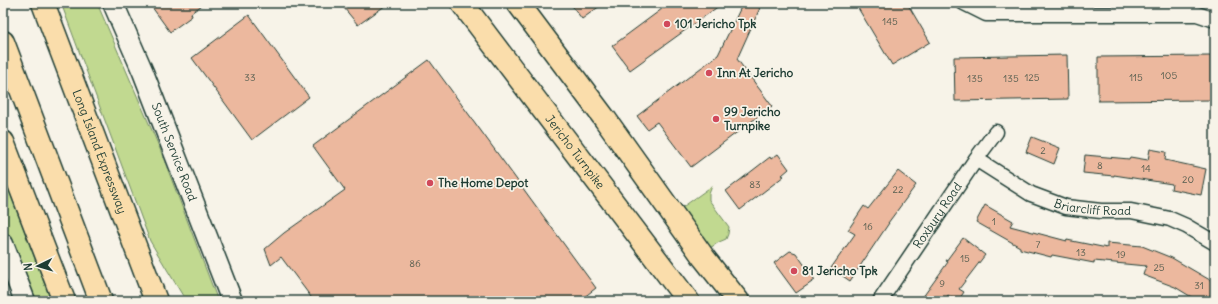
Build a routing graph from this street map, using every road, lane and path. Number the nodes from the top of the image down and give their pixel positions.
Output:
1 (42, 3) edge
2 (113, 3) edge
3 (462, 3) edge
4 (518, 3) edge
5 (964, 3) edge
6 (1169, 9) edge
7 (1215, 20) edge
8 (3, 42) edge
9 (996, 132) dead end
10 (3, 142) edge
11 (976, 159) junction
12 (1215, 243) edge
13 (3, 244) edge
14 (25, 301) edge
15 (64, 301) edge
16 (101, 301) edge
17 (156, 301) edge
18 (232, 301) edge
19 (688, 301) edge
20 (738, 301) edge
21 (880, 301) edge

1 - 17 main road, Long Island Expressway
2 - 18 main road, South Service Road
3 - 19 main road, Jericho Turnpike
4 - 20 main road
5 - 6 street
6 - 7 street
8 - 16 main road
9 - 11 street, Roxbury Road
10 - 15 main road
11 - 12 street, Briarcliff Road
11 - 21 street, Roxbury Road
13 - 14 main road

